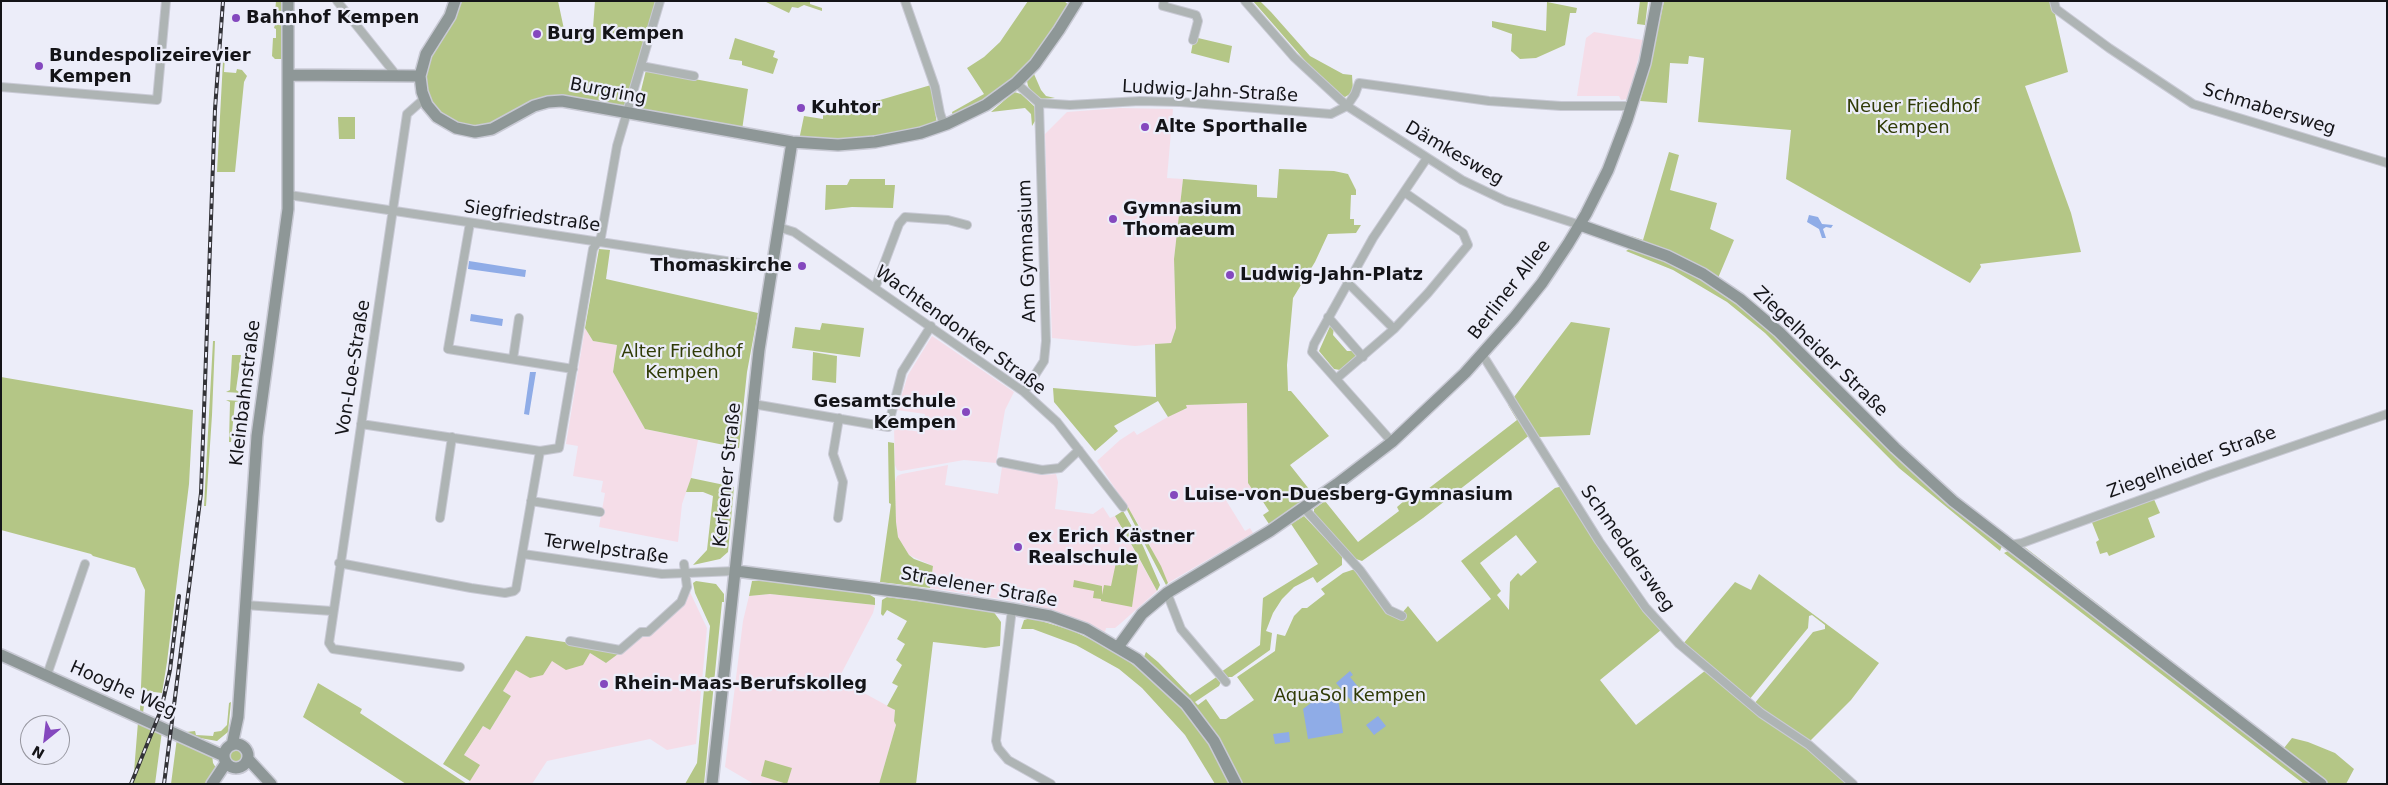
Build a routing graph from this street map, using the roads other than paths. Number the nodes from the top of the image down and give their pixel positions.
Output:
1 (166, 1) edge
2 (288, 1) edge
3 (337, 1) edge
4 (455, 1) edge
5 (660, 1) edge
6 (905, 1) edge
7 (1076, 1) edge
8 (1164, 1) edge
9 (1245, 1) edge
10 (1657, 1) edge
11 (2054, 1) edge
12 (1193, 40) dead end
13 (641, 66) junction
14 (289, 75) junction
15 (397, 76) junction
16 (420, 76) junction
17 (694, 76) dead end
18 (1016, 83) junction
19 (1, 86) edge
20 (424, 99) junction
21 (1039, 103) junction
22 (1347, 106) junction
23 (1632, 106) junction
24 (626, 113) junction
25 (947, 124) junction
26 (792, 142) junction
27 (1427, 158) junction
28 (2387, 163) edge
29 (1404, 192) junction
30 (288, 195) junction
31 (393, 211) junction
32 (470, 222) junction
33 (1580, 225) junction
34 (967, 226) dead end
35 (778, 228) junction
36 (598, 242) junction
37 (772, 268) junction
38 (1347, 282) junction
39 (875, 288) junction
40 (1328, 317) junction
41 (519, 318) dead end
42 (930, 326) junction
43 (1394, 329) junction
44 (1482, 354) junction
45 (1363, 357) junction
46 (513, 360) junction
47 (573, 370) junction
48 (1336, 379) junction
49 (1024, 392) junction
50 (753, 404) junction
51 (2387, 414) edge
52 (839, 418) junction
53 (360, 424) junction
54 (452, 437) junction
55 (1392, 442) junction
56 (1079, 450) junction
57 (540, 451) junction
58 (1001, 462) dead end
59 (531, 501) junction
60 (1123, 507) dead end
61 (1304, 508) junction
62 (600, 512) dead end
63 (440, 518) dead end
64 (838, 518) dead end
65 (2010, 545) junction
66 (523, 554) junction
67 (339, 563) junction
68 (85, 564) dead end
69 (684, 564) dead end
70 (736, 571) junction
71 (685, 574) junction
72 (1167, 593) junction
73 (244, 605) junction
74 (1012, 609) junction
75 (332, 611) junction
76 (1402, 616) dead end
77 (570, 641) dead end
78 (1118, 648) junction
79 (1, 655) edge
80 (460, 667) dead end
81 (47, 675) junction
82 (1226, 682) dead end
83 (234, 757) junction
84 (212, 784) edge
85 (219, 784) edge
86 (265, 784) edge
87 (271, 784) edge
88 (712, 784) edge
89 (1051, 784) edge
90 (1236, 784) edge
91 (1853, 784) edge
92 (2321, 784) edge

1 - 19 street
2 - 14 street, Kleinbahnstraße
3 - 15 street
4 - 16 street, Burgring
5 - 13 street
6 - 25 street
7 - 18 street, Burgring
8 - 12 street
9 - 22 street, Dämkesweg
10 - 23 street, Berliner Allee
11 - 28 street, Schmabersweg
13 - 17 street
13 - 24 street
14 - 15 street
14 - 30 street, Kleinbahnstraße
15 - 16 street
16 - 20 street, Burgring
18 - 21 street
18 - 25 street, Burgring
20 - 24 street, Burgring
20 - 31 street, Von-Loe-Straße
21 - 22 street, Ludwig-Jahn-Straße
21 - 49 street, Am Gymnasium
22 - 23 street
22 - 27 street, Dämkesweg
23 - 33 street, Berliner Allee
24 - 26 street, Burgring
24 - 36 street
25 - 26 street, Burgring
26 - 35 street, Kerkener Straße
27 - 29 street
27 - 33 street, Dämkesweg
29 - 38 street
29 - 43 street
30 - 31 street, Siegfriedstraße
30 - 73 street, Kleinbahnstraße
31 - 32 street, Siegfriedstraße
31 - 53 street, Von-Loe-Straße
32 - 36 street, Siegfriedstraße
32 - 46 street
33 - 44 street, Berliner Allee
33 - 65 street, Ziegelheider Straße
34 - 39 street
35 - 37 street, Kerkener Straße
35 - 39 street, Wachtendonker Straße
36 - 37 street, Siegfriedstraße
36 - 47 street
37 - 50 street, Kerkener Straße
38 - 40 street
38 - 43 street
39 - 42 street, Wachtendonker Straße
40 - 45 street
40 - 48 street
41 - 46 street
42 - 49 street, Wachtendonker Straße
42 - 52 street
43 - 45 street
44 - 55 street, Berliner Allee
44 - 91 street, Schmeddersweg
45 - 48 street
46 - 47 street
47 - 57 street
48 - 55 street
49 - 56 street, Wachtendonker Straße
50 - 52 street
50 - 70 street, Kerkener Straße
51 - 65 street, Ziegelheider Straße
52 - 64 street
53 - 54 street
53 - 67 street, Von-Loe-Straße
54 - 57 street
54 - 63 street
55 - 61 street, Berliner Allee
56 - 58 street
56 - 60 street, Wachtendonker Straße
57 - 59 street
59 - 62 street
59 - 66 street
61 - 72 street, Berliner Allee
61 - 76 street
65 - 92 street, Ziegelheider Straße
66 - 67 street
66 - 71 street, Terwelpstraße
67 - 75 street, Von-Loe-Straße
68 - 81 street, Hooghe Weg
69 - 71 street, Terwelpstraße
70 - 71 street, Terwelpstraße
70 - 74 street, Straelener Straße
70 - 88 street, Kerkener Straße
71 - 77 street, Terwelpstraße
72 - 78 street, Berliner Allee
72 - 82 street
73 - 75 street
73 - 83 street, Kleinbahnstraße
74 - 78 street, Straelener Straße
74 - 89 street
75 - 80 street, Von-Loe-Straße
78 - 90 street, Straelener Straße
79 - 81 street, Hooghe Weg
81 - 83 street, Hooghe Weg
83 - 84 street
83 - 85 street
83 - 86 street
83 - 87 street

